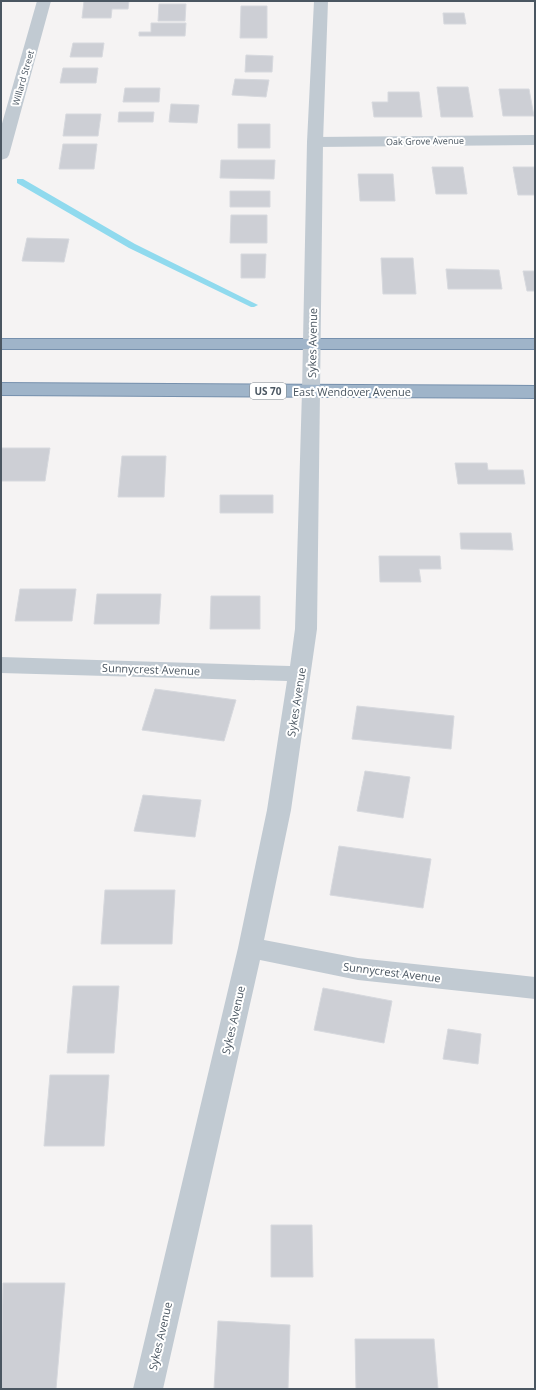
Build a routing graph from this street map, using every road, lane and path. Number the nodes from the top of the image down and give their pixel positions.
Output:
1 (44, 1) edge
2 (321, 1) edge
3 (535, 140) edge
4 (315, 142) junction
5 (1, 155) edge
6 (1, 344) edge
7 (312, 344) junction
8 (535, 344) edge
9 (1, 389) edge
10 (311, 391) junction
11 (535, 392) edge
12 (1, 665) edge
13 (300, 674) junction
14 (250, 948) junction
15 (535, 988) edge
16 (148, 1389) edge

1 - 5 street, Willard Street
2 - 4 street, Sykes Avenue
3 - 4 street, Oak Grove Avenue
4 - 7 street, Sykes Avenue
6 - 7 highway
7 - 8 highway
7 - 10 street, Sykes Avenue
9 - 10 highway, East Wendover Avenue / US 70
10 - 11 highway, East Wendover Avenue / US 70
10 - 13 street, Sykes Avenue
12 - 13 street, Sunnycrest Avenue
13 - 14 street, Sykes Avenue
14 - 15 street, Sunnycrest Avenue
14 - 16 street, Sykes Avenue

